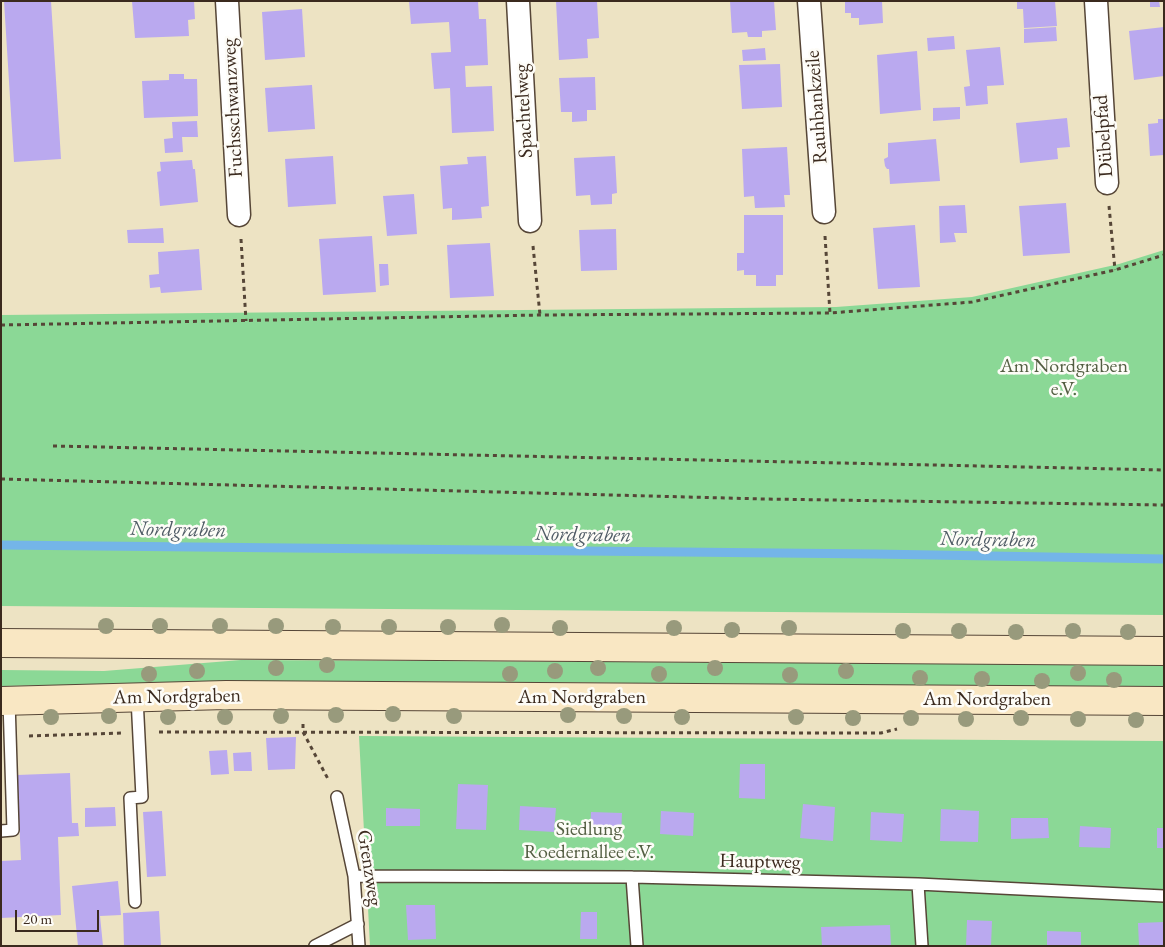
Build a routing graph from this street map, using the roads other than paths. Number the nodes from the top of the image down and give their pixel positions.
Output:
1 (227, 1) edge
2 (518, 1) edge
3 (809, 1) edge
4 (1096, 1) edge
5 (1107, 183) road end
6 (824, 212) road end
7 (239, 216) road end
8 (530, 221) road end
9 (1, 643) edge
10 (1164, 651) edge
11 (137, 698) junction
12 (5, 701) edge
13 (1164, 701) edge
14 (337, 797) road end
15 (1, 831) edge
16 (354, 876) junction
17 (632, 877) junction
18 (918, 884) junction
19 (1164, 896) edge
20 (135, 902) dead end
21 (358, 924) junction
22 (315, 946) edge
23 (360, 946) edge
24 (637, 946) edge
25 (922, 946) edge

1 - 7 street, Fuchsschwanzweg
2 - 8 street, Spachtelweg
3 - 6 street, Rauhbankzeile
4 - 5 street, Dübelpfad
9 - 10 main road
11 - 12 main road, Am Nordgraben
11 - 13 main road, Am Nordgraben
11 - 20 lane
12 - 15 lane
14 - 16 lane, Grenzweg
16 - 17 lane, Hauptweg
16 - 21 lane, Grenzweg
17 - 18 lane, Hauptweg
17 - 24 lane
18 - 19 lane, Hauptweg
18 - 25 lane
21 - 22 lane
21 - 23 lane, Grenzweg

